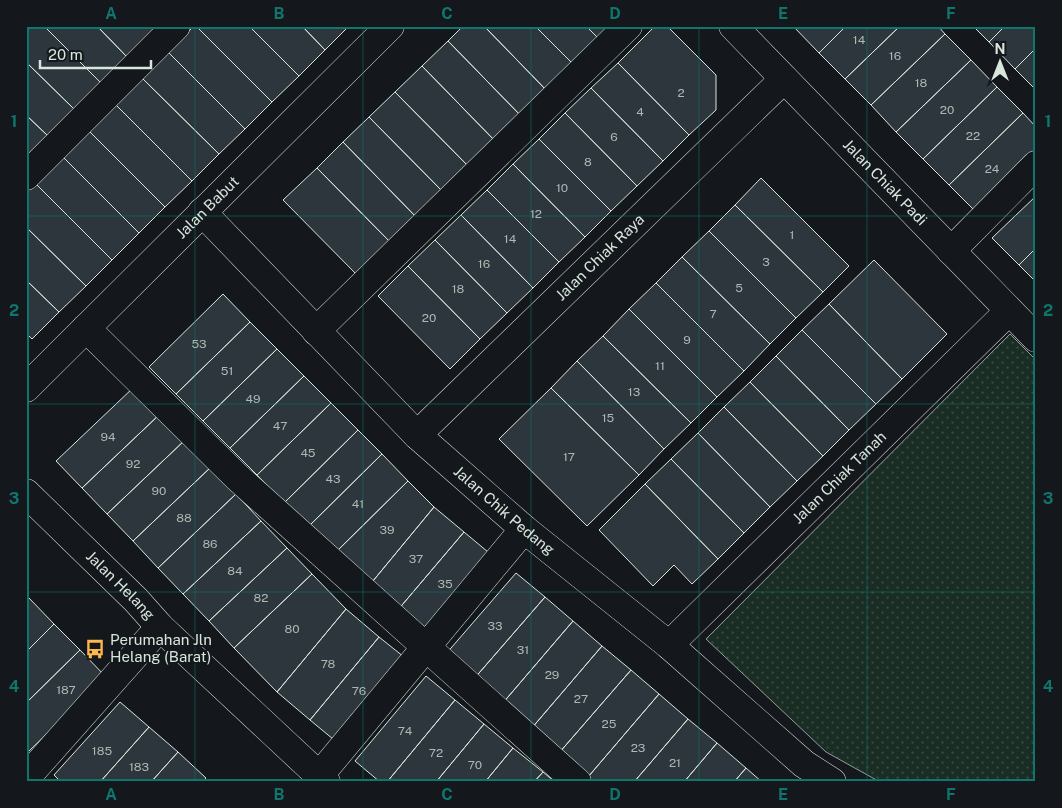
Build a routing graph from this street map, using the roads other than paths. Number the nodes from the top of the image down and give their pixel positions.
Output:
1 (176, 26) edge
2 (628, 26) edge
3 (733, 26) edge
4 (388, 27) edge
5 (784, 78) junction
6 (1036, 165) edge
7 (26, 176) edge
8 (202, 212) junction
9 (951, 251) junction
10 (1009, 311) junction
11 (86, 328) junction
12 (316, 331) junction
13 (1036, 338) edge
14 (26, 388) edge
15 (417, 436) junction
16 (26, 493) edge
17 (524, 529) junction
18 (160, 626) junction
19 (669, 645) junction
20 (426, 647) junction
21 (797, 773) edge
22 (29, 777) edge
23 (322, 779) edge
24 (578, 782) edge
25 (832, 782) edge

1 - 7 street
2 - 12 street
3 - 5 street, Jalan Chiak Padi
4 - 8 street, Jalan Babut
5 - 9 street, Jalan Chiak Padi
5 - 15 street, Jalan Chiak Raya
6 - 9 street
8 - 11 street, Jalan Babut
8 - 12 street, Jalan Chik Pedang
9 - 10 street, Jalan Chiak Padi
10 - 13 street, Jalan Chiak Padi
10 - 19 street, Jalan Chiak Tanah
11 - 14 street, Jalan Babut
11 - 20 street
12 - 15 street, Jalan Chik Pedang
15 - 17 street, Jalan Chik Pedang
16 - 18 street, Jalan Helang
17 - 19 street, Jalan Chik Pedang
17 - 20 street
18 - 22 street
18 - 23 street, Jalan Helang
19 - 21 street, Jalan Chik Pedang
20 - 23 street
20 - 24 street
21 - 25 street, Jalan Chik Pedang

